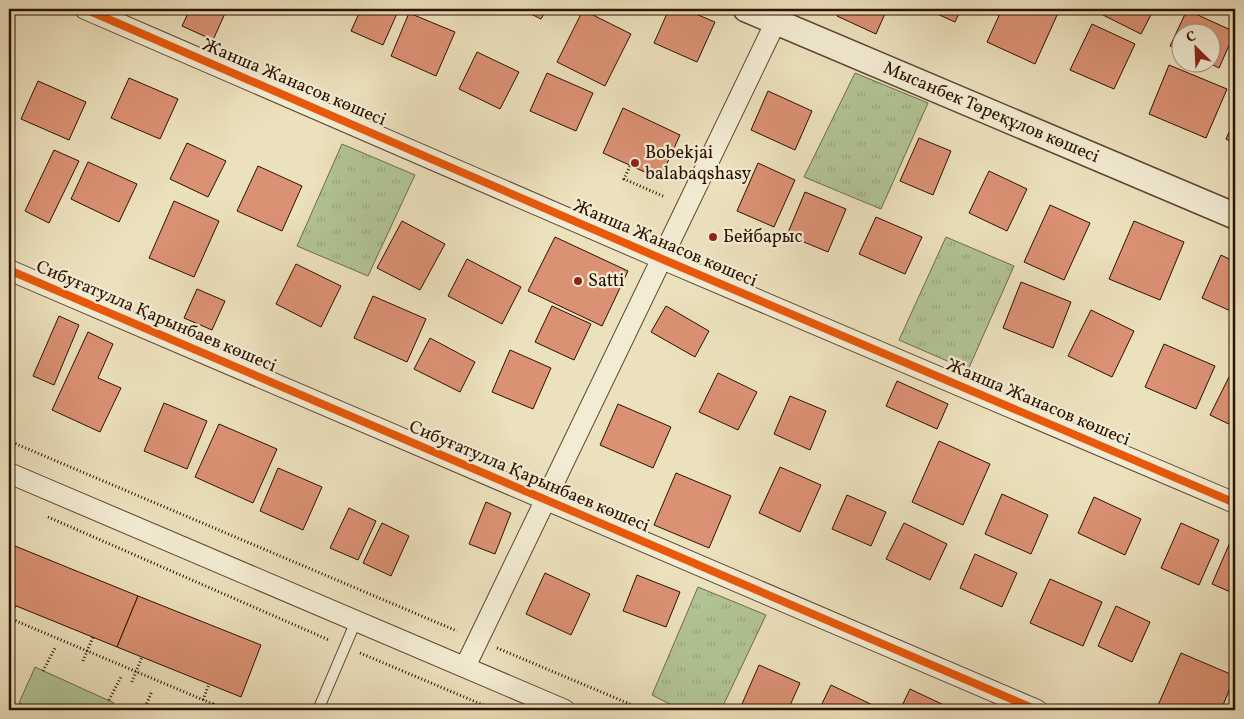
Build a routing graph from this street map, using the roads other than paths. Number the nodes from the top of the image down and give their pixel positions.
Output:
1 (85, 9) edge
2 (746, 9) edge
3 (779, 15) edge
4 (1235, 216) edge
5 (662, 259) junction
6 (9, 270) edge
7 (9, 473) edge
8 (545, 500) junction
9 (1235, 503) edge
10 (356, 621) junction
11 (465, 667) junction
12 (318, 710) edge
13 (565, 710) edge
14 (1037, 710) edge

1 - 5 street, Жанша Жанасов көшесі
2 - 3 street, Мысанбек Төреқұлов көшесі
3 - 4 street, Мысанбек Төреқұлов көшесі
3 - 5 street
5 - 8 street
5 - 9 street, Жанша Жанасов көшесі
6 - 8 street, Сибуғатулла Қарынбаев көшесі
7 - 10 street
8 - 11 street
8 - 14 street, Сибуғатулла Қарынбаев көшесі
10 - 11 street
10 - 12 lane
11 - 13 street

